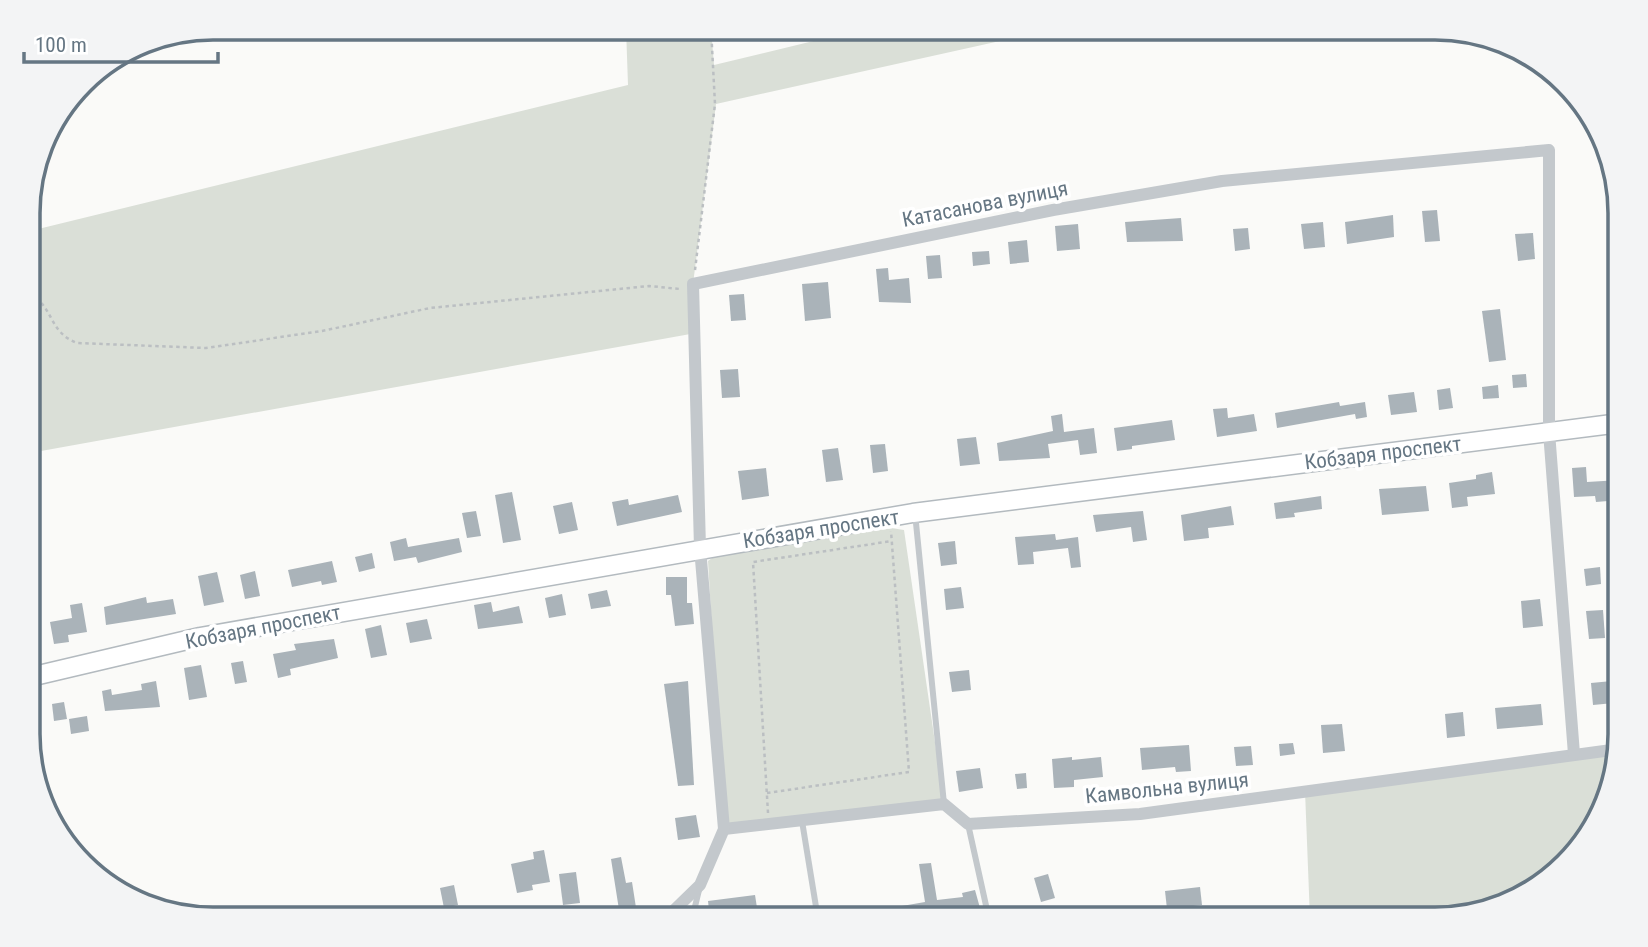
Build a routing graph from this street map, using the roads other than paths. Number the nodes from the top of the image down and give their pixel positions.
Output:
1 (1607, 425) edge
2 (1549, 432) junction
3 (915, 513) junction
4 (700, 548) junction
5 (40, 675) edge
6 (1606, 750) edge
7 (1574, 754) junction
8 (944, 804) junction
9 (802, 819) junction
10 (968, 824) junction
11 (724, 829) junction
12 (700, 885) junction
13 (986, 906) edge
14 (677, 907) edge
15 (695, 907) edge
16 (816, 907) edge

1 - 2 main road, Кобзаря проспект
2 - 3 main road, Кобзаря проспект
2 - 4 street, Катасанова вулиця
2 - 7 street
3 - 4 main road, Кобзаря проспект
3 - 8 lane
4 - 5 main road, Кобзаря проспект
4 - 11 street
6 - 7 street, Камвольна вулиця
7 - 10 street, Камвольна вулиця
8 - 9 street
8 - 10 street
9 - 11 street
9 - 16 lane
10 - 13 lane
11 - 12 street
12 - 14 street
12 - 15 lane

